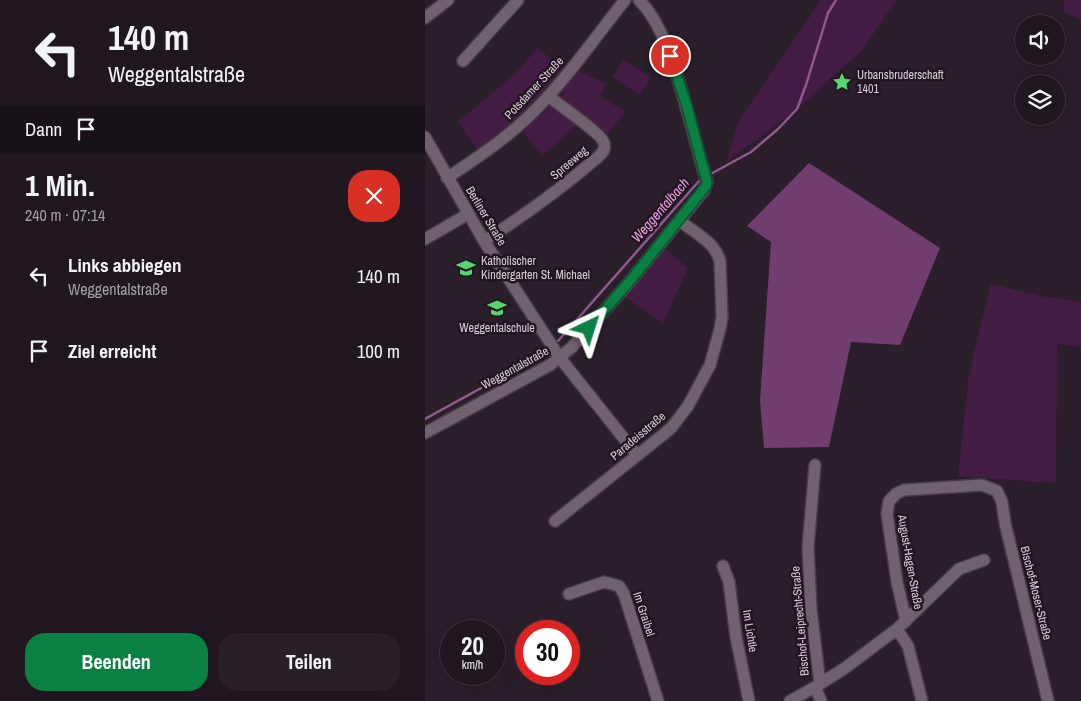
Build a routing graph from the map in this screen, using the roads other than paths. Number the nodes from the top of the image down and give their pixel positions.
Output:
1 (449, 0) edge
2 (517, 0) edge
3 (625, 0) edge
4 (639, 0) edge
5 (425, 18) edge
6 (463, 61) dead end
7 (548, 96) junction
8 (425, 137) edge
9 (447, 178) junction
10 (468, 214) junction
11 (680, 220) junction
12 (425, 239) edge
13 (484, 241) junction
14 (560, 358) junction
15 (425, 433) edge
16 (637, 456) junction
17 (815, 465) dead end
18 (997, 491) joint
19 (555, 520) dead end
20 (984, 560) dead end
21 (723, 566) dead end
22 (569, 594) dead end
23 (902, 625) junction
24 (818, 686) junction
25 (658, 701) edge
26 (749, 701) edge
27 (790, 701) edge
28 (821, 701) edge
29 (922, 701) edge
30 (1048, 701) edge

1 - 5 street
2 - 6 street
3 - 7 street, Potsdamer Straße
4 - 11 street, Weggentalstraße
7 - 9 street, Potsdamer Straße
7 - 13 street, Spreeweg
8 - 9 street, Berliner Straße
9 - 10 street, Berliner Straße
10 - 12 street
10 - 13 street, Berliner Straße
11 - 14 street, Weggentalstraße
11 - 16 street, Paradeisstraße
13 - 14 street, Berliner Straße
14 - 15 street, Weggentalstraße
14 - 16 street, Berliner Straße
16 - 19 street, Paradeisstraße
17 - 24 street, Bischof-Leiprecht-Straße
18 - 23 street, August-Hagen-Straße
18 - 30 street, Bischof-Moser-Straße
20 - 23 street
21 - 26 street, Im Lichtle
22 - 25 street, Im Graibel
23 - 24 street
23 - 29 street, August-Hagen-Straße
24 - 27 street
24 - 28 street, Bischof-Leiprecht-Straße

